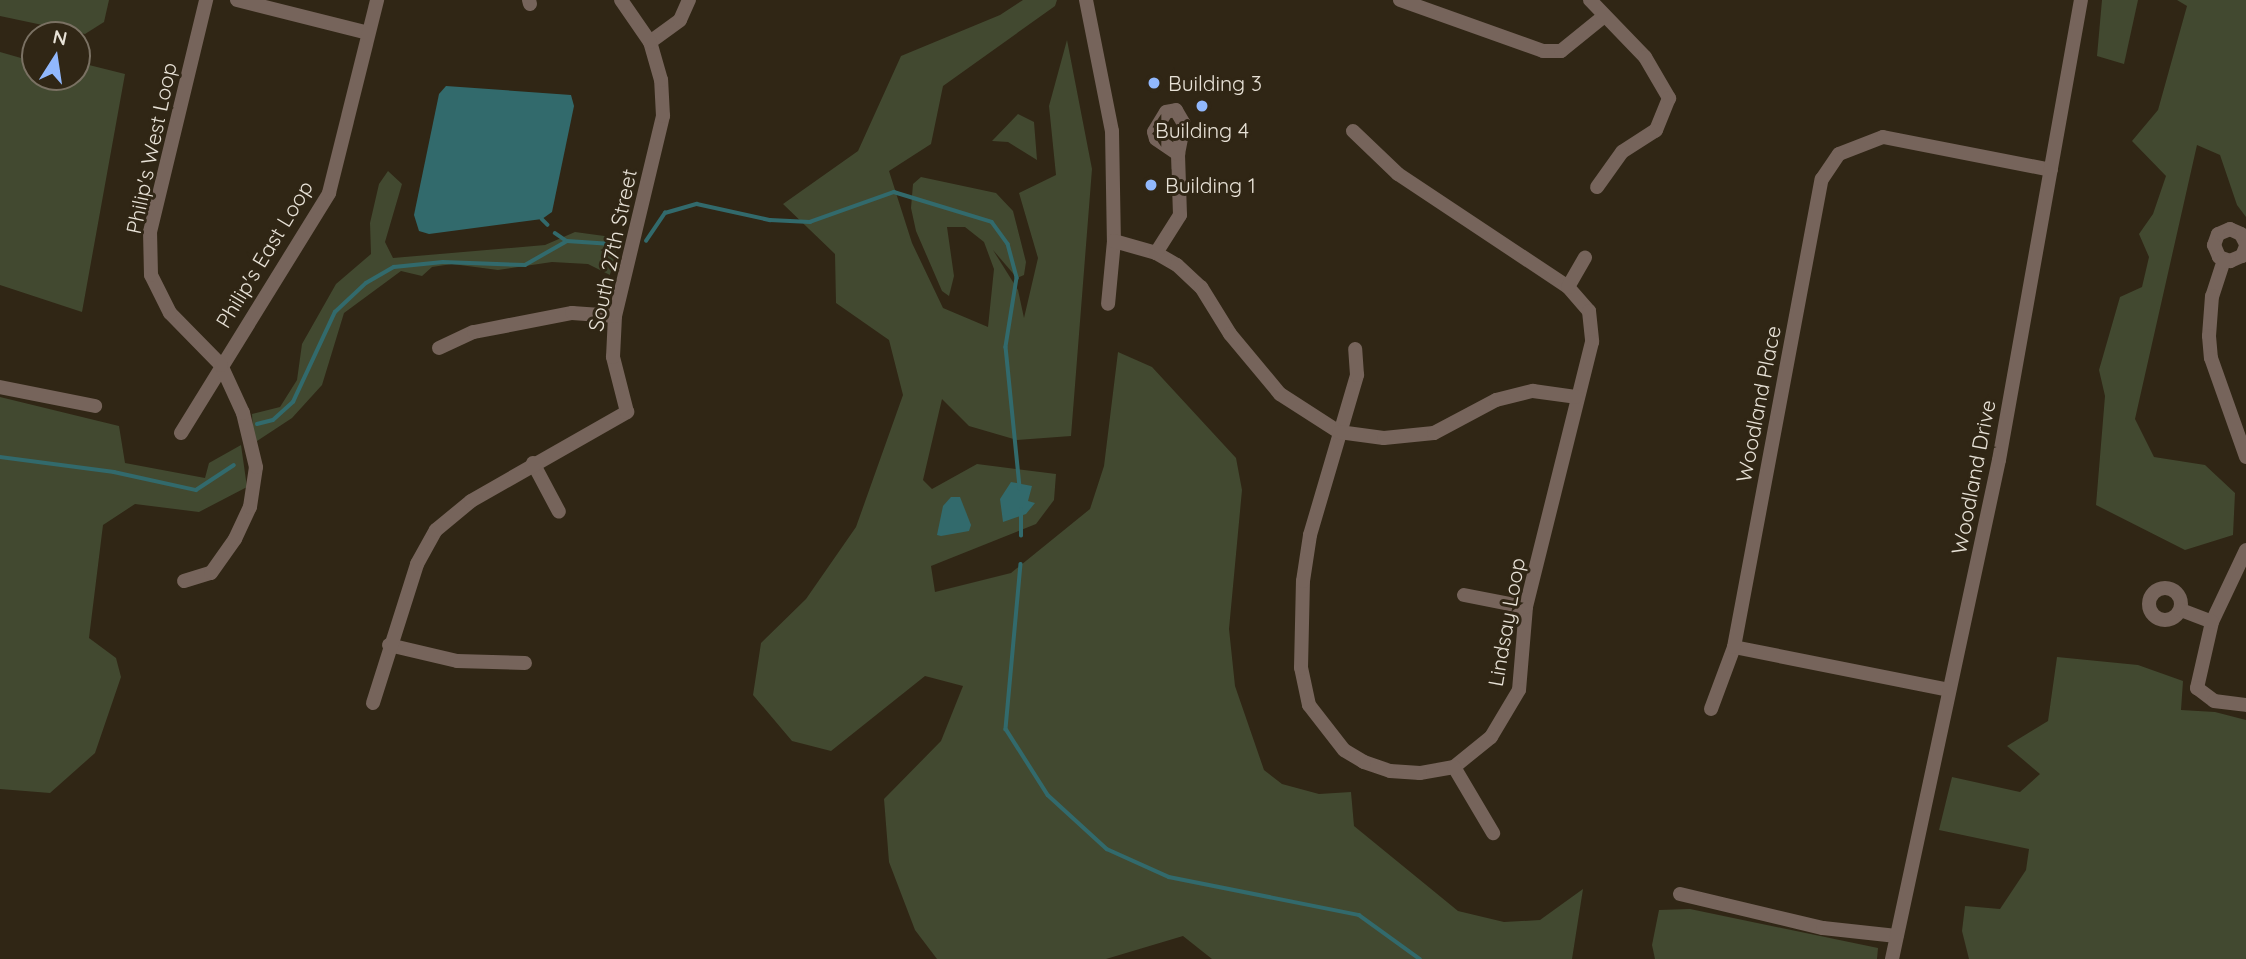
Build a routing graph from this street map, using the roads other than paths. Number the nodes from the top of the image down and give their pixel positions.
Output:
1 (206, 0) edge
2 (237, 0) edge
3 (377, 0) edge
4 (621, 0) edge
5 (689, 0) edge
6 (1086, 0) edge
7 (1400, 0) edge
8 (1590, 0) edge
9 (2081, 0) edge
10 (1603, 17) junction
11 (368, 33) junction
12 (650, 42) junction
13 (1353, 131) dead end
14 (1178, 154) dead end
15 (2051, 170) junction
16 (1597, 187) dead end
17 (1114, 241) junction
18 (2246, 245) edge
19 (1156, 253) junction
20 (1586, 257) dead end
21 (2224, 260) junction
22 (1568, 287) junction
23 (1108, 304) dead end
24 (615, 316) junction
25 (439, 348) dead end
26 (1355, 349) dead end
27 (221, 365) junction
28 (0, 387) edge
29 (1576, 397) junction
30 (95, 407) dead end
31 (1339, 432) junction
32 (181, 433) dead end
33 (2246, 457) edge
34 (533, 463) junction
35 (559, 512) dead end
36 (2246, 550) edge
37 (184, 581) dead end
38 (1464, 594) dead end
39 (1526, 607) junction
40 (2181, 610) dead end
41 (2213, 622) junction
42 (388, 645) junction
43 (1734, 648) junction
44 (526, 663) dead end
45 (1949, 690) junction
46 (373, 703) dead end
47 (2246, 705) edge
48 (1711, 709) dead end
49 (1454, 767) junction
50 (1493, 833) dead end
51 (1680, 894) dead end
52 (1897, 936) junction
53 (1892, 959) edge

1 - 27 street, Philip's West Loop
2 - 11 street
3 - 11 street, Philip's East Loop
4 - 12 street, South 27th Street
5 - 12 street
6 - 17 street
7 - 10 street
8 - 10 street
9 - 15 street, Woodland Drive
10 - 16 street
11 - 27 street, Philip's East Loop
12 - 24 street, South 27th Street
13 - 22 street, Lindsay Loop
14 - 19 street
15 - 43 street, Woodland Place
15 - 45 street, Woodland Drive
17 - 19 street
17 - 23 street
18 - 21 street
18 - 21 street
19 - 31 street
20 - 22 street
21 - 33 street
22 - 29 street, Lindsay Loop
24 - 25 street
24 - 34 street, South 27th Street
26 - 31 street
27 - 32 street, Philip's East Loop
27 - 37 street, Philip's West Loop
28 - 30 street
29 - 31 street
29 - 39 street, Lindsay Loop
31 - 49 street
34 - 35 street
34 - 42 street
36 - 41 street
38 - 39 street
39 - 49 street, Lindsay Loop
40 - 41 street
41 - 47 street
42 - 44 street
42 - 46 street
43 - 45 street
43 - 48 street, Woodland Place
45 - 52 street, Woodland Drive
49 - 50 street
51 - 52 street
52 - 53 street, Woodland Drive

